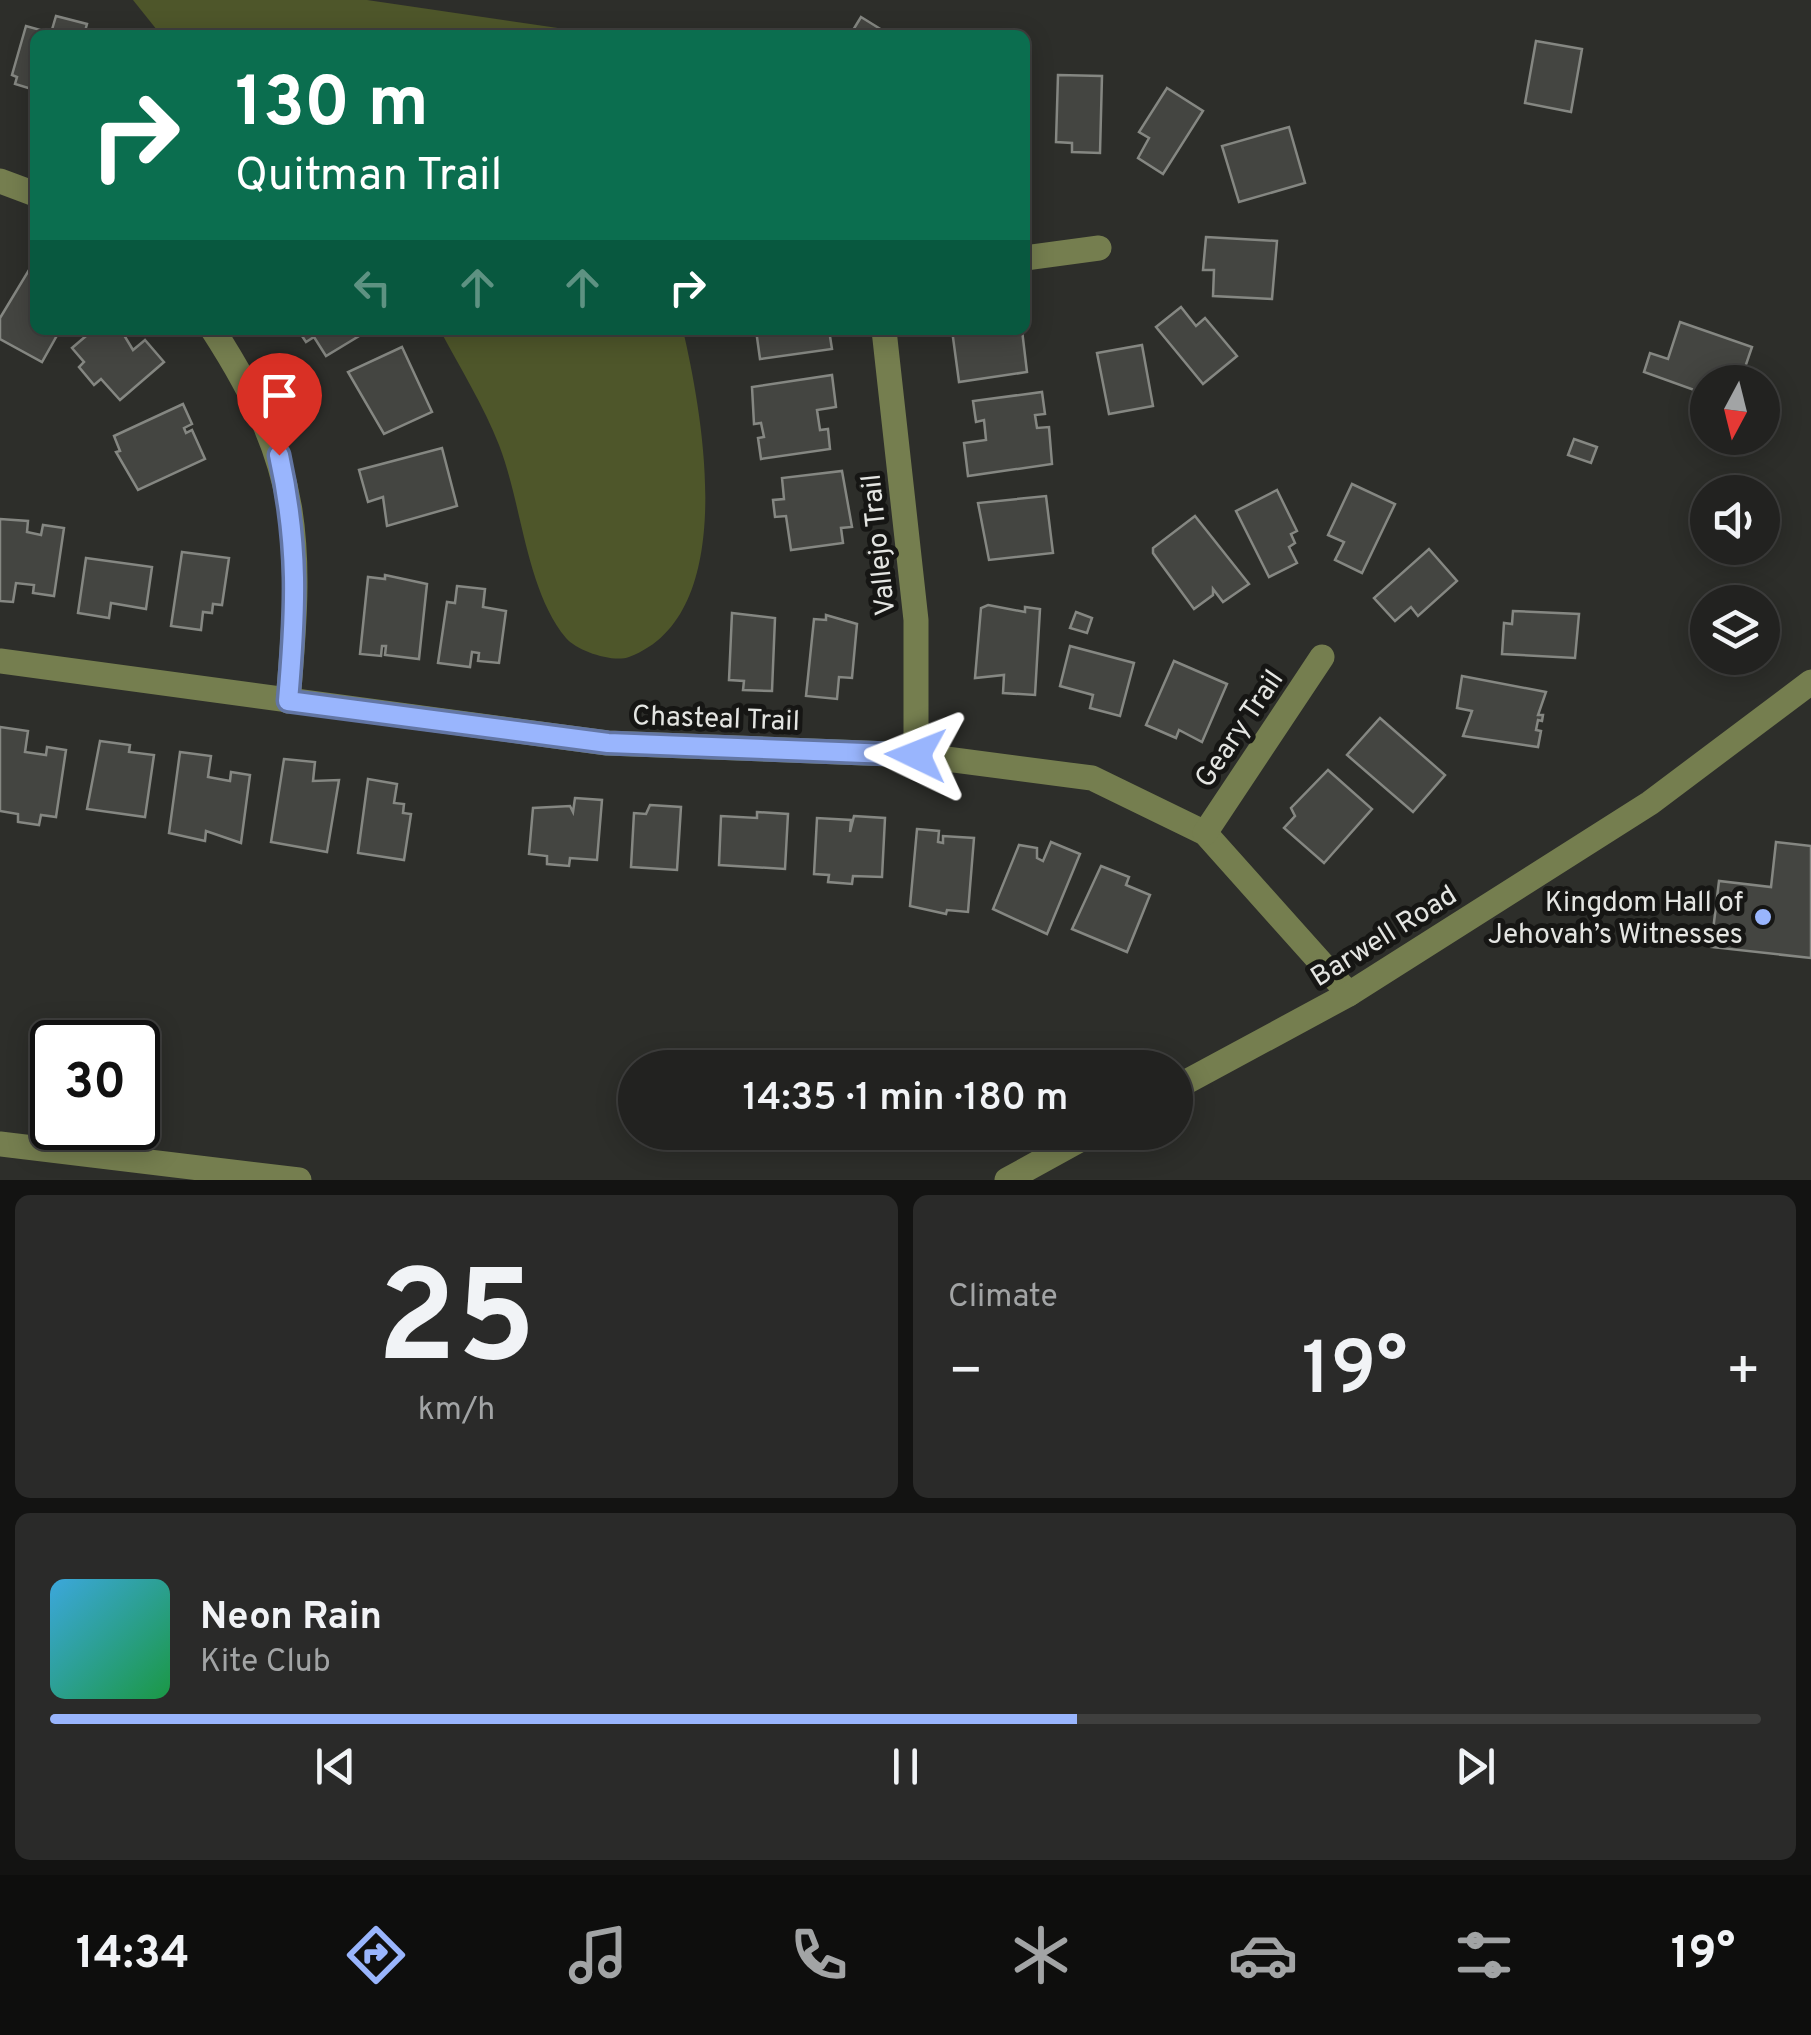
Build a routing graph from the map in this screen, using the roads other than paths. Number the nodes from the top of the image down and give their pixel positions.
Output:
1 (0, 181) edge
2 (30, 192) edge
3 (1099, 248) dead end
4 (1030, 257) edge
5 (215, 335) edge
6 (885, 335) edge
7 (1322, 656) dead end
8 (0, 662) edge
9 (1811, 682) edge
10 (288, 701) junction
11 (916, 755) junction
12 (1205, 832) junction
13 (1349, 994) junction
14 (1193, 1078) edge
15 (0, 1144) edge
16 (1061, 1150) edge
17 (299, 1180) edge
18 (1007, 1180) edge

1 - 2 street
3 - 4 street
5 - 10 street
6 - 11 street, Vallejo Trail
7 - 12 street, Geary Trail
8 - 10 street, Chasteal Trail
9 - 13 street, Barwell Road
10 - 11 street, Chasteal Trail
11 - 12 street, Chasteal Trail
12 - 13 street, Chasteal Trail
13 - 14 street, Barwell Road
15 - 17 street
16 - 18 street

